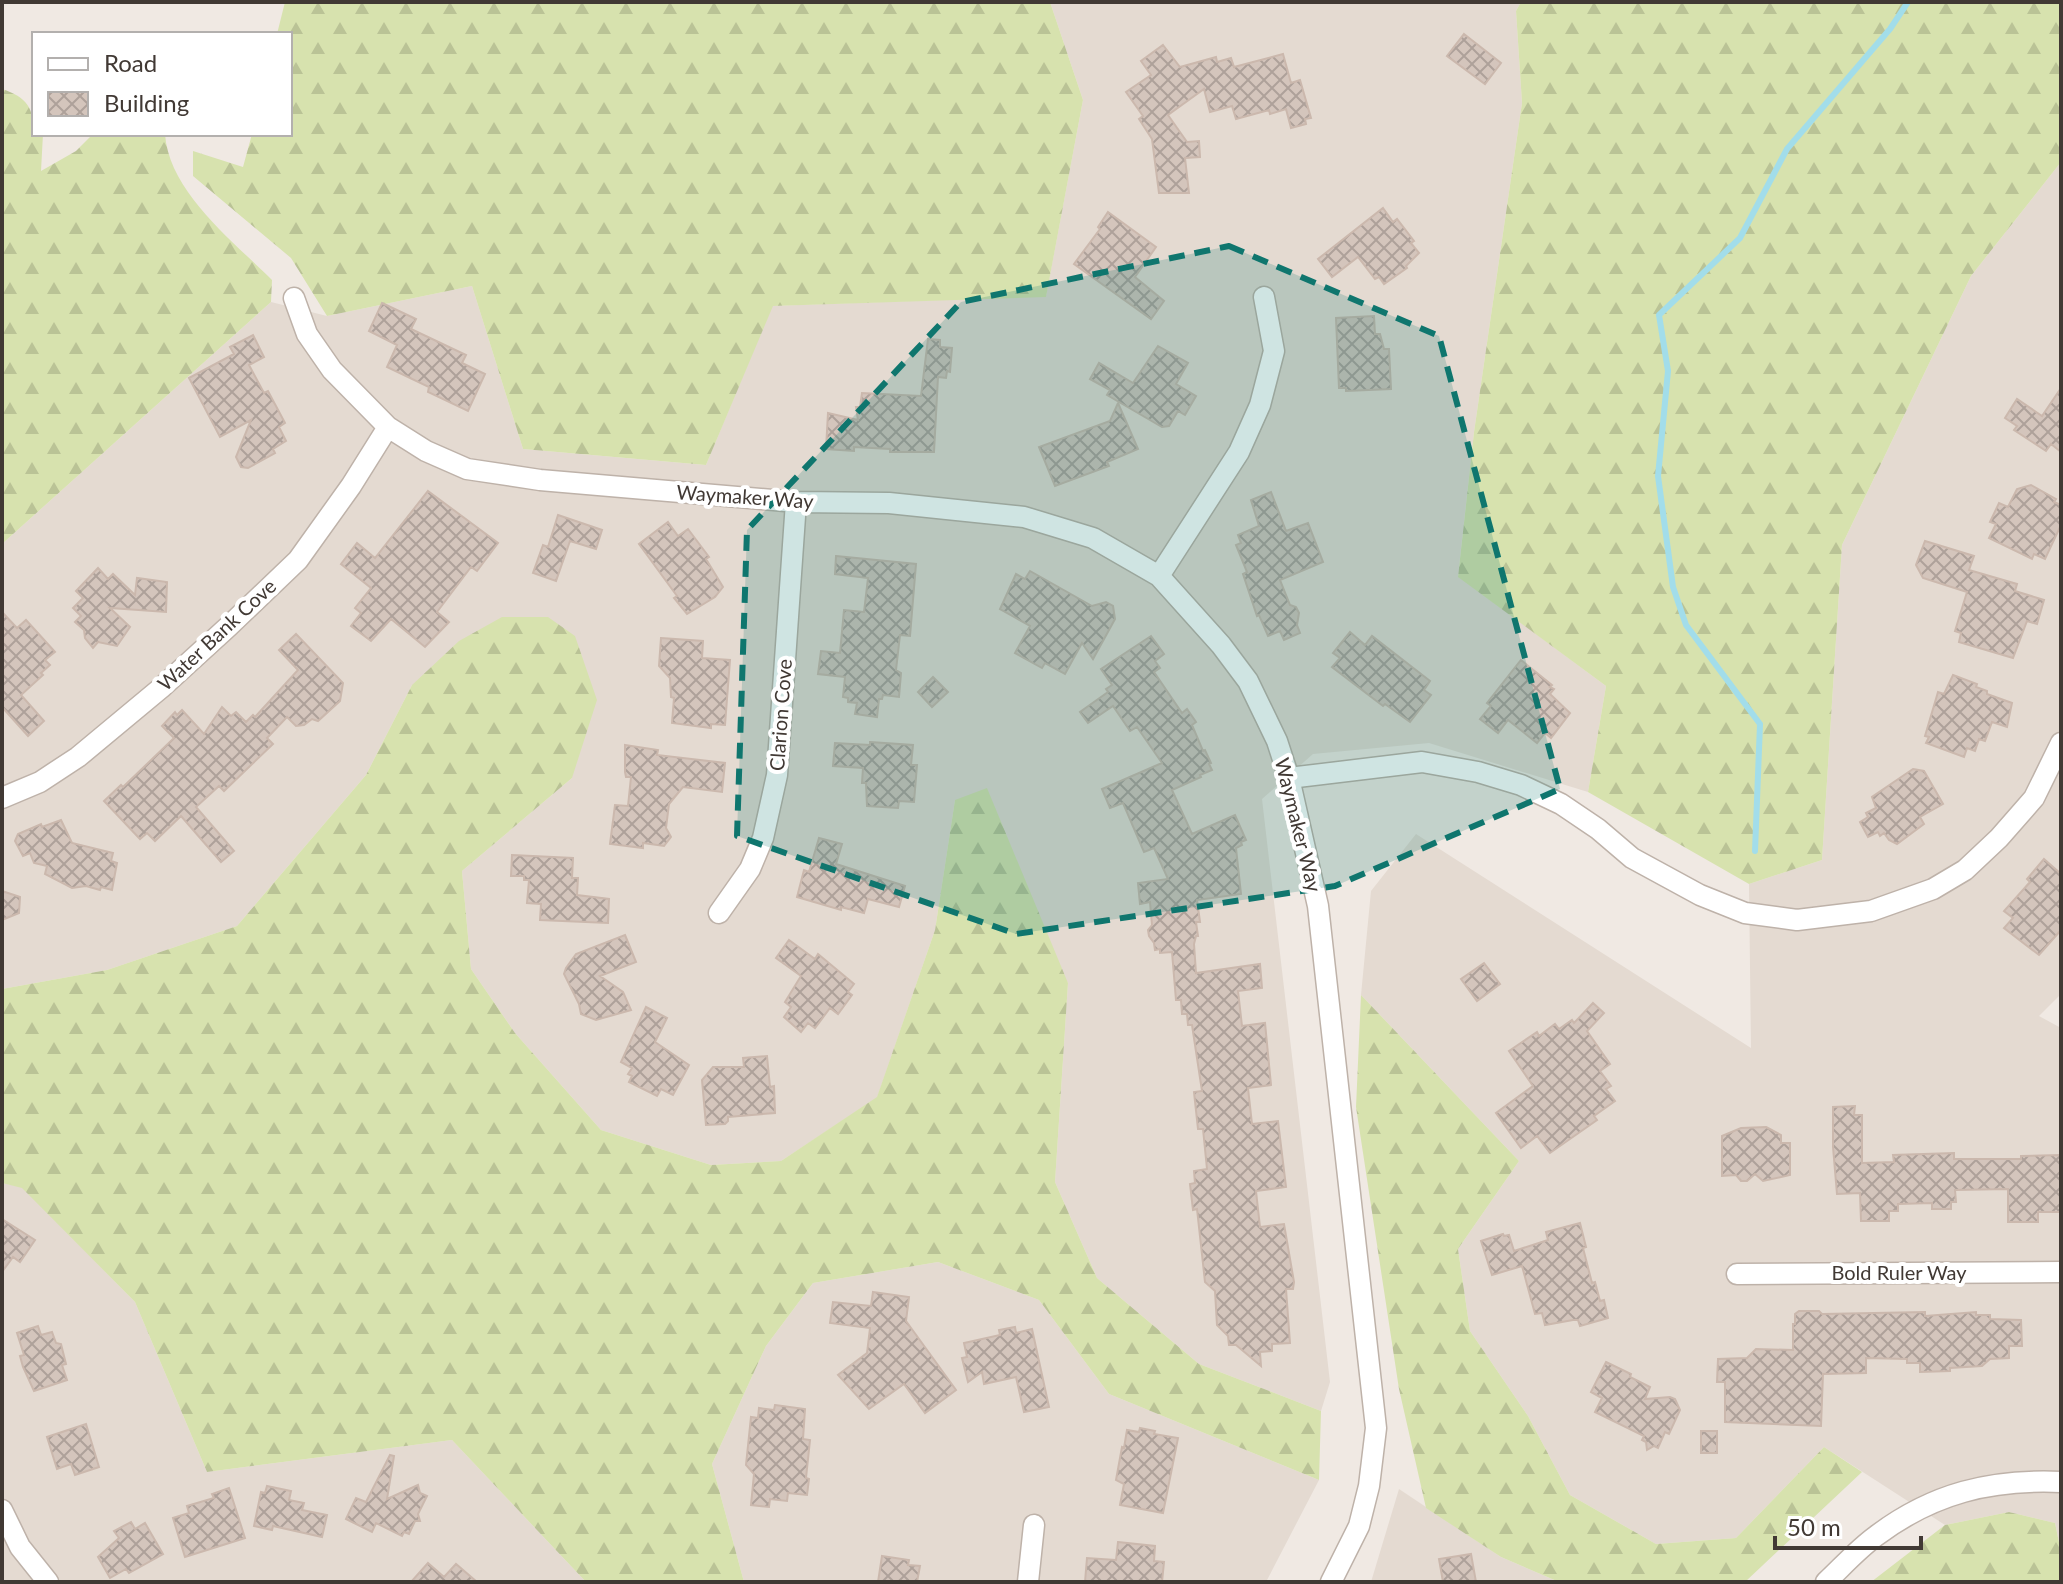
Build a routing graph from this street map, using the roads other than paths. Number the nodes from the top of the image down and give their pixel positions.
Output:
1 (1264, 297) dead end
2 (294, 298) dead end
3 (388, 427) junction
4 (796, 502) junction
5 (1159, 576) junction
6 (2061, 743) edge
7 (1289, 778) junction
8 (2, 798) edge
9 (719, 913) dead end
10 (2061, 1272) edge
11 (1737, 1274) dead end
12 (2061, 1482) edge
13 (2, 1510) edge
14 (1034, 1525) dead end
15 (48, 1582) edge
16 (1028, 1582) edge
17 (1331, 1582) edge
18 (1826, 1582) edge

1 - 5 street
2 - 3 street, Waymaker Way
3 - 4 street, Waymaker Way
3 - 8 street, Water Bank Cove
4 - 5 street, Waymaker Way
4 - 9 street, Clarion Cove
5 - 7 street, Waymaker Way
6 - 7 street
7 - 17 street, Waymaker Way
10 - 11 street, Bold Ruler Way
12 - 18 street
13 - 15 street
14 - 16 street

